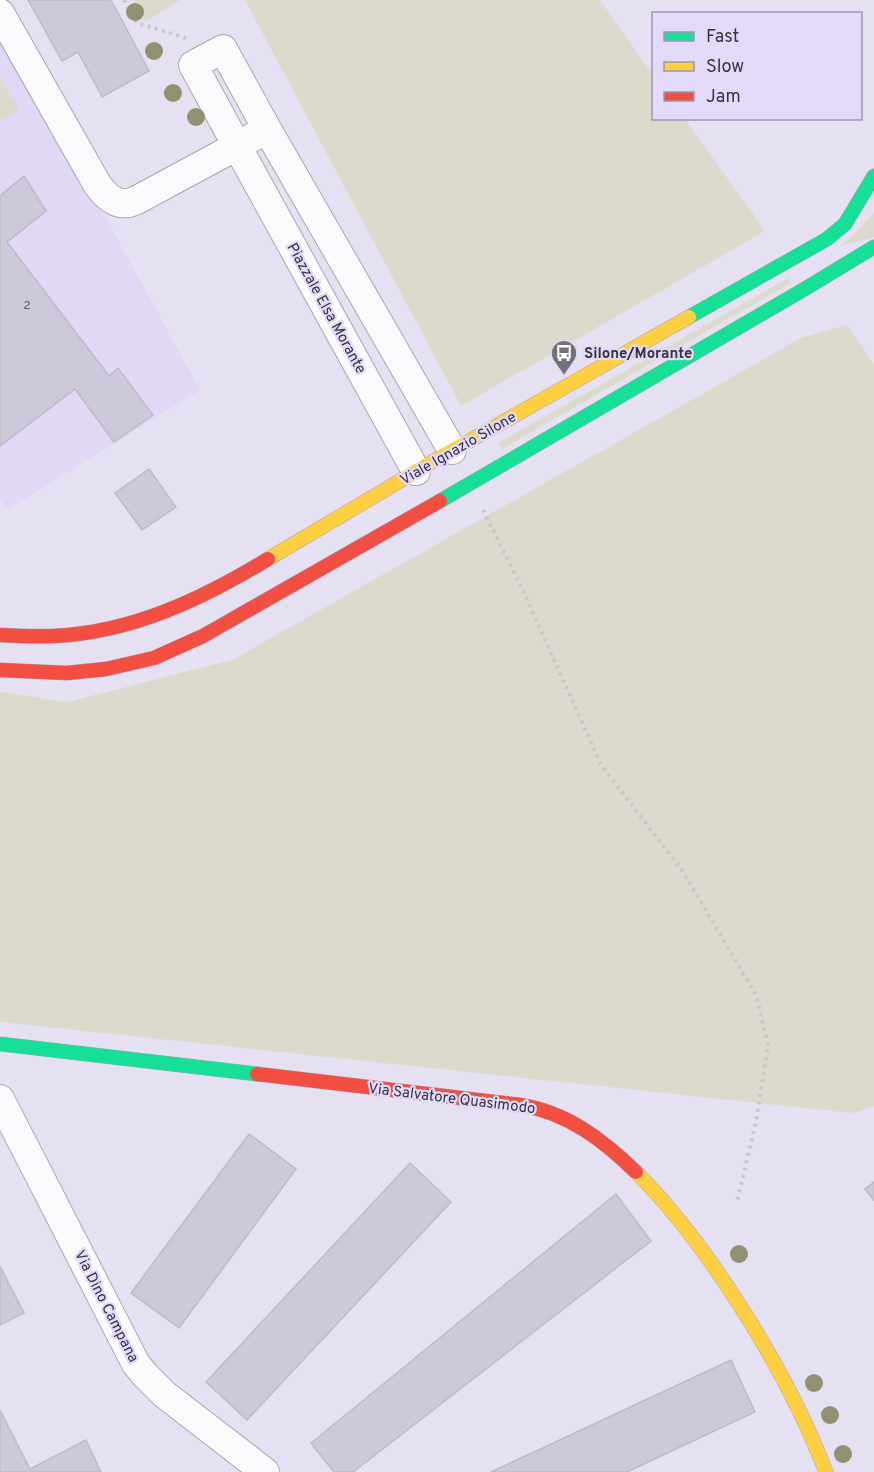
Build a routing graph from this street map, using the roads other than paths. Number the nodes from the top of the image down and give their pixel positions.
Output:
1 (0, 13) edge
2 (267, 129) junction
3 (237, 146) junction
4 (874, 176) edge
5 (874, 248) edge
6 (452, 450) junction
7 (416, 471) junction
8 (0, 635) edge
9 (0, 670) edge
10 (0, 1044) edge
11 (0, 1100) edge
12 (265, 1472) edge
13 (826, 1472) edge

1 - 3 street
2 - 3 street
2 - 3 street, Piazzale Elsa Morante
2 - 6 street
3 - 7 street, Piazzale Elsa Morante
4 - 6 street, Viale Ignazio Silone
5 - 9 street
6 - 7 street, Viale Ignazio Silone
7 - 8 street, Viale Ignazio Silone
10 - 13 street, Via Salvatore Quasimodo
11 - 12 street, Via Dino Campana

